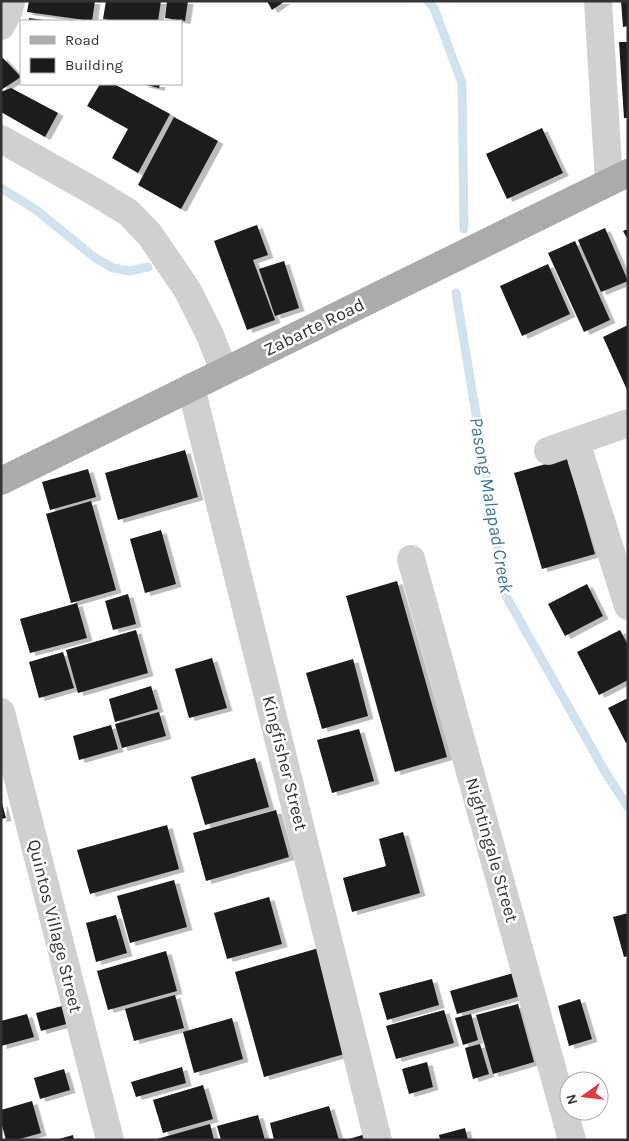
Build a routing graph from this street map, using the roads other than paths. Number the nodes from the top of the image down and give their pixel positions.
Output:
1 (11, 1) edge
2 (598, 1) edge
3 (1, 26) edge
4 (1, 139) edge
5 (618, 177) edge
6 (224, 371) junction
7 (191, 387) junction
8 (628, 423) edge
9 (577, 441) junction
10 (548, 451) dead end
11 (1, 481) edge
12 (411, 559) dead end
13 (628, 606) edge
14 (1, 712) edge
15 (110, 1140) edge
16 (378, 1140) edge
17 (572, 1140) edge

1 - 3 street
2 - 5 street
4 - 6 street
5 - 6 main road, Zabarte Road
6 - 7 main road, Zabarte Road
7 - 11 main road, Zabarte Road
7 - 16 street, Kingfisher Street
8 - 9 street
9 - 10 street
9 - 13 street
12 - 17 street, Nightingale Street
14 - 15 street, Quintos Village Street

